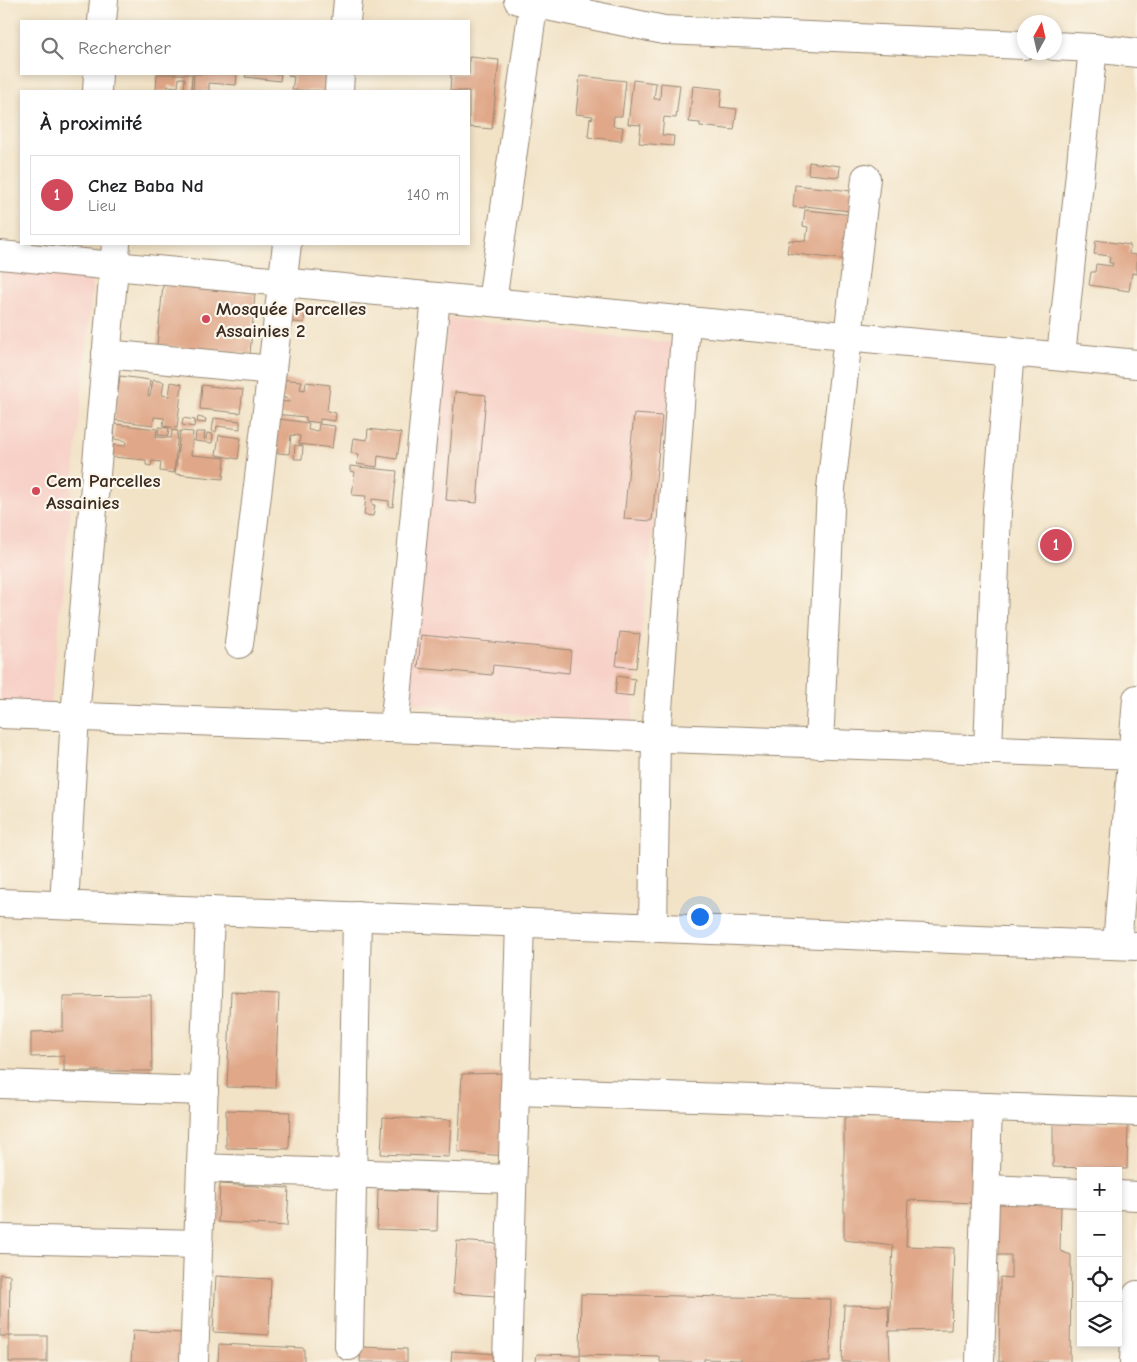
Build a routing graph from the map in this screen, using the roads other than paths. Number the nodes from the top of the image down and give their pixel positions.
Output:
1 (104, 0) edge
2 (348, 0) edge
3 (528, 1) edge
4 (102, 20) edge
5 (346, 20) edge
6 (1017, 45) edge
7 (1062, 46) edge
8 (1093, 48) junction
9 (1137, 53) edge
10 (98, 75) edge
11 (340, 75) edge
12 (96, 90) edge
13 (339, 90) edge
14 (866, 178) dead end
15 (287, 245) edge
16 (0, 255) edge
17 (115, 255) edge
18 (283, 282) junction
19 (436, 297) junction
20 (492, 302) junction
21 (686, 321) junction
22 (848, 336) junction
23 (1010, 351) junction
24 (106, 354) junction
25 (1061, 356) junction
26 (1137, 364) edge
27 (272, 370) junction
28 (239, 644) dead end
29 (1137, 699) edge
30 (0, 714) edge
31 (75, 716) junction
32 (394, 728) junction
33 (656, 738) junction
34 (819, 744) junction
35 (988, 750) junction
36 (1135, 755) edge
37 (0, 903) edge
38 (64, 905) junction
39 (210, 911) junction
40 (357, 916) junction
41 (520, 922) junction
42 (652, 927) junction
43 (1127, 945) edge
44 (0, 1084) edge
45 (204, 1091) junction
46 (515, 1091) junction
47 (988, 1107) junction
48 (1137, 1112) edge
49 (201, 1168) junction
50 (352, 1173) junction
51 (512, 1179) junction
52 (986, 1189) junction
53 (1077, 1194) edge
54 (1122, 1195) edge
55 (1137, 1196) edge
56 (0, 1240) edge
57 (198, 1244) junction
58 (1137, 1295) edge
59 (349, 1346) dead end
60 (194, 1362) edge
61 (507, 1362) edge
62 (980, 1362) edge
63 (1134, 1362) edge

1 - 4 street
2 - 5 street
3 - 6 street
3 - 20 street
7 - 8 street
8 - 9 street
8 - 25 street
10 - 12 street
11 - 13 street
14 - 22 street
15 - 18 street
16 - 17 street
17 - 18 street
17 - 24 street
18 - 19 street
18 - 27 street
19 - 20 street
19 - 32 street
20 - 21 street
21 - 22 street
21 - 33 street
22 - 23 street
22 - 34 street
23 - 25 street
23 - 35 street
24 - 27 street
24 - 31 street
25 - 26 street
27 - 28 street
29 - 36 street
30 - 31 street
31 - 32 street
31 - 38 street
32 - 33 street
33 - 34 street
33 - 42 street
34 - 35 street
35 - 36 street
36 - 43 street
37 - 38 street
38 - 39 street
39 - 40 street
39 - 45 street
40 - 41 street
40 - 50 street
41 - 42 street
41 - 46 street
42 - 43 street
44 - 45 street
45 - 49 street
46 - 47 street
46 - 51 street
47 - 48 street
47 - 52 street
49 - 50 street
49 - 57 street
50 - 51 street
50 - 59 street
51 - 61 street
52 - 53 street
52 - 62 street
54 - 55 street
56 - 57 street
57 - 60 street
58 - 63 street

